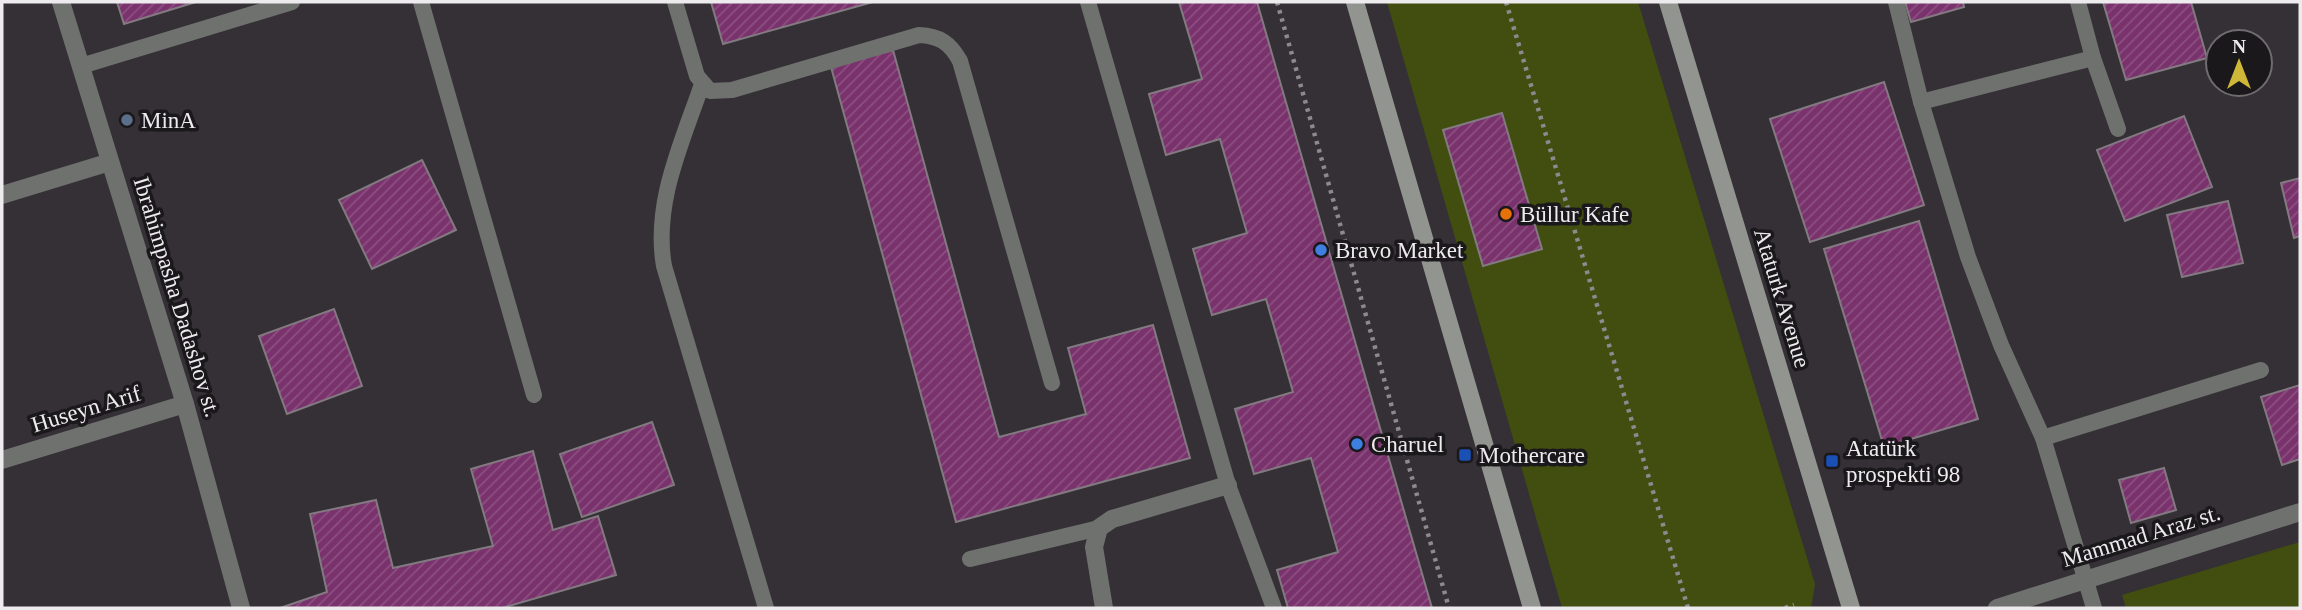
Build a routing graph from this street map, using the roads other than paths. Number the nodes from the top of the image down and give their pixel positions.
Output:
1 (61, 2) edge
2 (292, 2) edge
3 (421, 2) edge
4 (676, 2) edge
5 (1088, 2) edge
6 (1355, 2) edge
7 (1668, 2) edge
8 (1896, 2) edge
9 (2078, 2) edge
10 (2094, 58) junction
11 (81, 66) junction
12 (702, 84) junction
13 (1922, 102) junction
14 (2118, 129) dead end
15 (110, 162) junction
16 (2, 195) edge
17 (2261, 370) dead end
18 (1052, 383) dead end
19 (534, 395) dead end
20 (185, 404) junction
21 (2043, 438) junction
22 (2, 460) edge
23 (1228, 485) junction
24 (2300, 512) edge
25 (1099, 528) junction
26 (970, 559) dead end
27 (2087, 578) junction
28 (241, 608) edge
29 (766, 608) edge
30 (1104, 608) edge
31 (1274, 608) edge
32 (1532, 608) edge
33 (1851, 608) edge
34 (1997, 608) edge
35 (2094, 608) edge

1 - 11 street, Ibrahimpasha Dadashov st.
2 - 11 lane
3 - 19 lane
4 - 12 lane
5 - 23 lane
6 - 32 main road
7 - 33 main road, Ataturk Avenue
8 - 13 lane
9 - 10 lane
10 - 13 lane
10 - 14 lane
11 - 15 street, Ibrahimpasha Dadashov st.
12 - 18 lane
12 - 29 lane
13 - 21 lane
15 - 16 street
15 - 20 street, Ibrahimpasha Dadashov st.
17 - 21 lane
20 - 22 street, Huseyn Arif
20 - 28 street, Ibrahimpasha Dadashov st.
21 - 27 lane
23 - 25 street
23 - 31 lane
24 - 27 street, Mammad Araz st.
25 - 26 lane
25 - 30 street
27 - 34 street, Mammad Araz st.
27 - 35 lane

